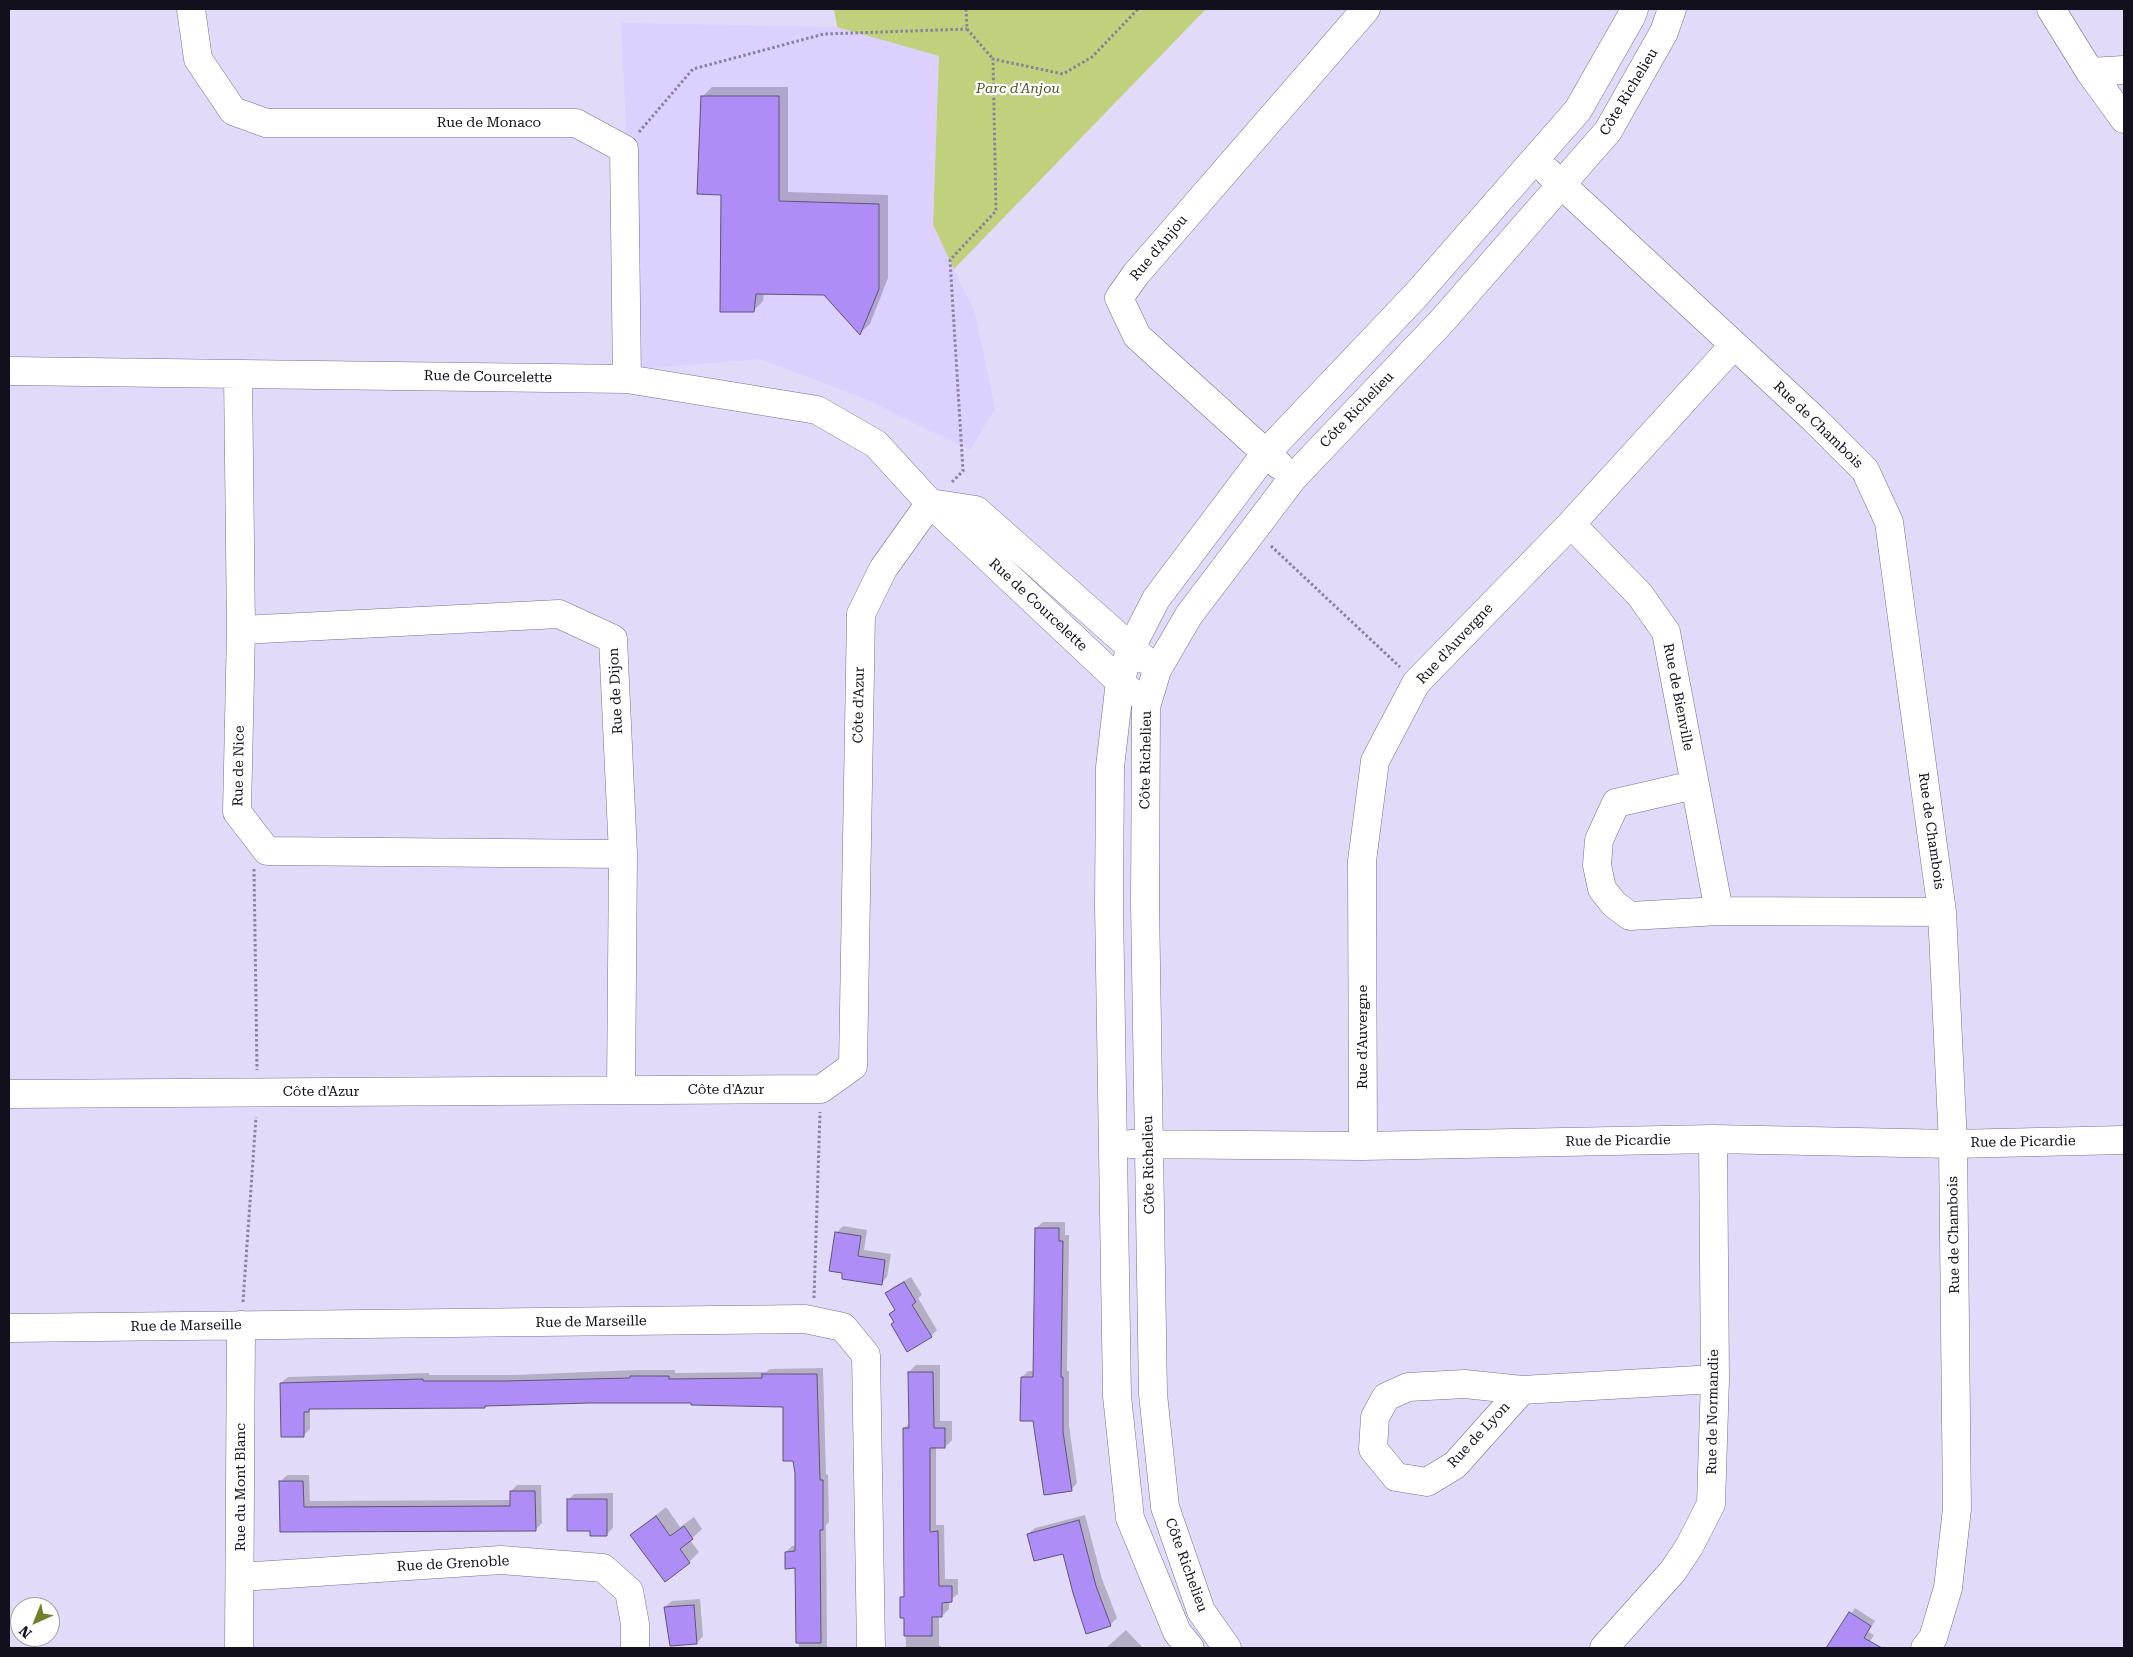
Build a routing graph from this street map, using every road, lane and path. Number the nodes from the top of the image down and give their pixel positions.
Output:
1 (191, 9) edge
2 (966, 9) edge
3 (1138, 9) edge
4 (1366, 9) edge
5 (1634, 9) edge
6 (1672, 9) edge
7 (2051, 9) edge
8 (967, 29) junction
9 (993, 59) junction
10 (2124, 70) edge
11 (2090, 72) junction
12 (2124, 118) edge
13 (624, 149) junction
14 (1535, 159) junction
15 (1560, 185) junction
16 (1734, 345) junction
17 (9, 371) edge
18 (238, 374) junction
19 (627, 379) junction
20 (1266, 453) junction
21 (1292, 478) junction
22 (930, 503) junction
23 (1570, 524) junction
24 (1254, 529) junction
25 (242, 630) junction
26 (1131, 648) junction
27 (1157, 670) junction
28 (1120, 681) junction
29 (1416, 683) junction
30 (1146, 707) junction
31 (1694, 785) junction
32 (254, 834) junction
33 (624, 854) junction
34 (1719, 911) junction
35 (1942, 912) junction
36 (820, 1089) junction
37 (620, 1090) junction
38 (257, 1092) junction
39 (9, 1094) edge
40 (1713, 1139) junction
41 (2124, 1140) edge
42 (1148, 1144) junction
43 (1953, 1144) junction
44 (1112, 1145) junction
45 (1363, 1146) junction
46 (814, 1321) junction
47 (241, 1325) junction
48 (9, 1328) edge
49 (1715, 1379) junction
50 (1522, 1390) junction
51 (240, 1577) junction
52 (239, 1648) edge
53 (636, 1648) edge
54 (871, 1648) edge
55 (1190, 1648) edge
56 (1228, 1648) edge
57 (1604, 1648) edge
58 (1925, 1648) edge

1 - 13 street, Rue de Monaco
2 - 8 path
3 - 9 path
4 - 20 street, Rue d'Anjou
5 - 14 street
6 - 15 street, Côte Richelieu
7 - 11 street
8 - 9 path
8 - 13 path
9 - 22 path
10 - 11 street
11 - 12 street
13 - 19 street
14 - 15 street, Rue de Chambois
14 - 20 street
15 - 16 street, Rue de Chambois
15 - 21 street, Côte Richelieu
16 - 23 street, Rue d'Auvergne
16 - 35 street, Rue de Chambois
17 - 18 street, Rue de Courcelette
18 - 19 street, Rue de Courcelette
18 - 25 street, Rue de Nice
19 - 22 street, Rue de Courcelette
20 - 21 street, Rue d'Anjou
20 - 26 street
21 - 24 street, Côte Richelieu
22 - 26 street, Rue de Courcelette
22 - 28 street, Rue de Courcelette
22 - 36 street, Côte d'Azur
23 - 29 street, Rue d'Auvergne
23 - 31 street, Rue de Bienville
24 - 27 street, Côte Richelieu
24 - 29 path
25 - 32 street, Rue de Nice
25 - 33 street, Rue de Dijon
26 - 27 street, Rue de Courcelette
26 - 28 street
27 - 30 street, Côte Richelieu
28 - 30 street, Rue de Courcelette
28 - 44 street
29 - 45 street, Rue d'Auvergne
30 - 42 street, Côte Richelieu
31 - 34 street, Rue de Bienville
31 - 34 street
32 - 33 street, Rue de Nice
32 - 38 path
33 - 37 street, Rue de Dijon
34 - 35 street
35 - 43 street, Rue de Chambois
36 - 37 street, Côte d'Azur
36 - 46 path
37 - 38 street, Côte d'Azur
38 - 39 street, Côte d'Azur
38 - 47 path
40 - 43 street, Rue de Picardie
40 - 45 street, Rue de Picardie
40 - 49 street, Rue de Normandie
41 - 43 street, Rue de Picardie
42 - 44 street, Rue de Picardie
42 - 45 street, Rue de Picardie
42 - 56 street, Côte Richelieu
43 - 58 street, Rue de Chambois
44 - 55 street
46 - 47 street, Rue de Marseille
46 - 54 street, Rue de Marseille
47 - 48 street, Rue de Marseille
47 - 51 street, Rue du Mont Blanc
49 - 50 street, Rue de Lyon
49 - 57 street, Rue de Normandie
50 - 50 street, Rue de Lyon
51 - 52 street, Rue du Mont Blanc
51 - 53 street, Rue de Grenoble

